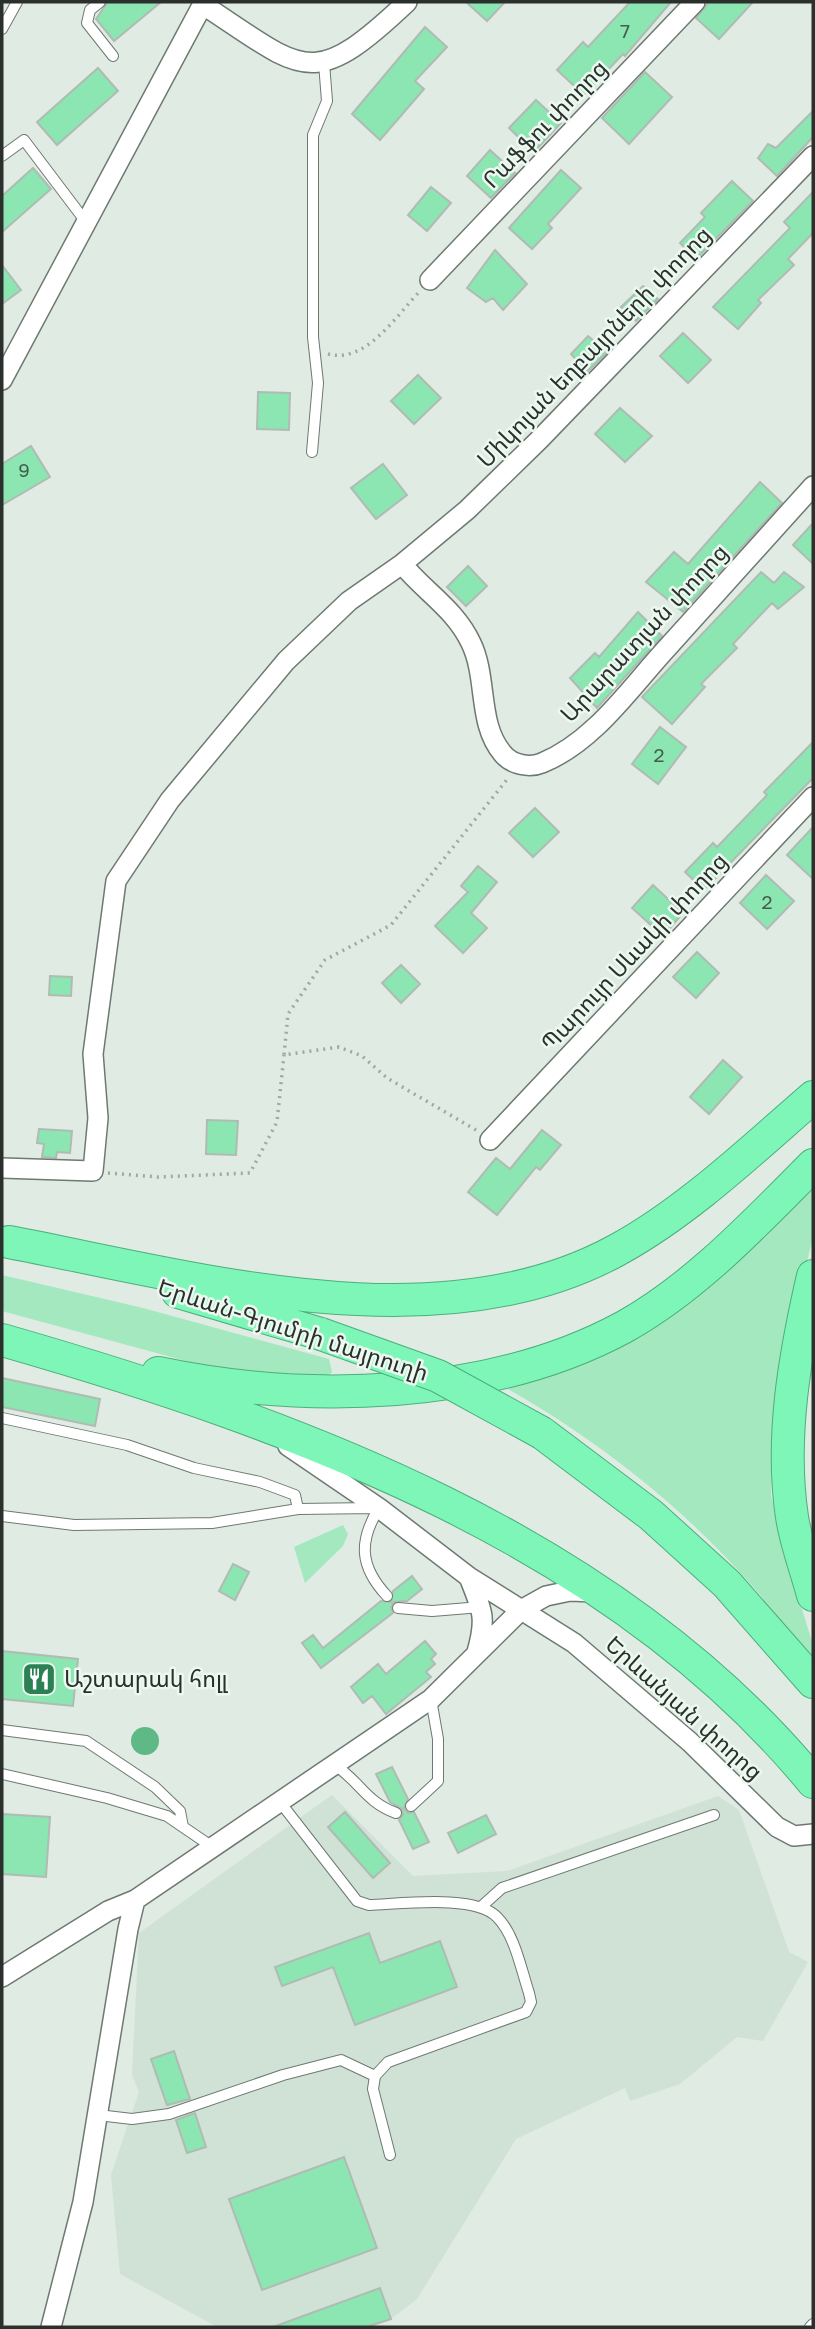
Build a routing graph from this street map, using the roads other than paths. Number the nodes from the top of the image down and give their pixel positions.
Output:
1 (17, 2) edge
2 (100, 2) edge
3 (407, 2) edge
4 (695, 2) edge
5 (203, 3) edge
6 (2, 29) edge
7 (113, 56) dead end
8 (324, 63) junction
9 (2, 156) edge
10 (813, 156) edge
11 (86, 222) junction
12 (430, 280) road end
13 (2, 380) edge
14 (312, 452) dead end
15 (813, 486) edge
16 (402, 564) junction
17 (813, 797) edge
18 (813, 1097) edge
19 (490, 1140) road end
20 (813, 1165) edge
21 (2, 1168) edge
22 (6, 1242) edge
23 (813, 1276) edge
24 (7, 1341) edge
25 (2, 1418) edge
26 (243, 1418) junction
27 (379, 1508) junction
28 (298, 1509) junction
29 (2, 1516) edge
30 (469, 1577) junction
31 (600, 1592) junction
32 (813, 1595) edge
33 (387, 1596) dead end
34 (481, 1607) junction
35 (398, 1608) dead end
36 (521, 1610) junction
37 (476, 1654) junction
38 (813, 1682) edge
39 (431, 1699) junction
40 (2, 1730) edge
41 (335, 1765) junction
42 (2, 1774) edge
43 (813, 1782) edge
44 (280, 1802) junction
45 (411, 1806) dead end
46 (396, 1813) dead end
47 (714, 1815) dead end
48 (183, 1827) junction
49 (813, 1834) edge
50 (211, 1846) junction
51 (135, 1900) junction
52 (482, 1906) junction
53 (2, 1977) edge
54 (375, 2076) junction
55 (98, 2115) junction
56 (390, 2155) dead end
57 (51, 2327) edge

1 - 6 lane
2 - 7 lane
3 - 8 street
4 - 12 street, Րաֆֆու փողոց
5 - 8 street
5 - 11 street
8 - 14 lane
9 - 11 lane
10 - 16 street, Միկոյան եղբայրների փողոց
11 - 13 street
15 - 16 street, Արարատյան փողոց
16 - 21 street, Միկոյան եղբայրների փողոց
17 - 19 street, Պարույր Սևակի փողոց
18 - 22 highway
20 - 24 highway
22 - 38 highway, Երևան-Գյումրի մայրուղի, bridge
23 - 32 highway
24 - 26 highway
25 - 28 lane
26 - 27 street, Երևանյան փողոց
26 - 31 highway
27 - 28 lane
27 - 30 street, Երևանյան փողոց
27 - 33 lane
28 - 29 lane
30 - 34 street
30 - 36 street, Երևանյան փողոց
31 - 36 street
31 - 43 highway
34 - 35 lane
34 - 37 street
36 - 37 street
36 - 49 street, Երևանյան փողոց
37 - 39 street
39 - 41 street
39 - 45 lane
40 - 48 lane
41 - 44 street
41 - 46 lane
42 - 48 lane
44 - 50 street
44 - 52 lane
47 - 52 lane
48 - 50 lane
50 - 51 street
51 - 53 street
51 - 55 street
52 - 54 lane
54 - 55 lane
54 - 56 lane
55 - 57 street

